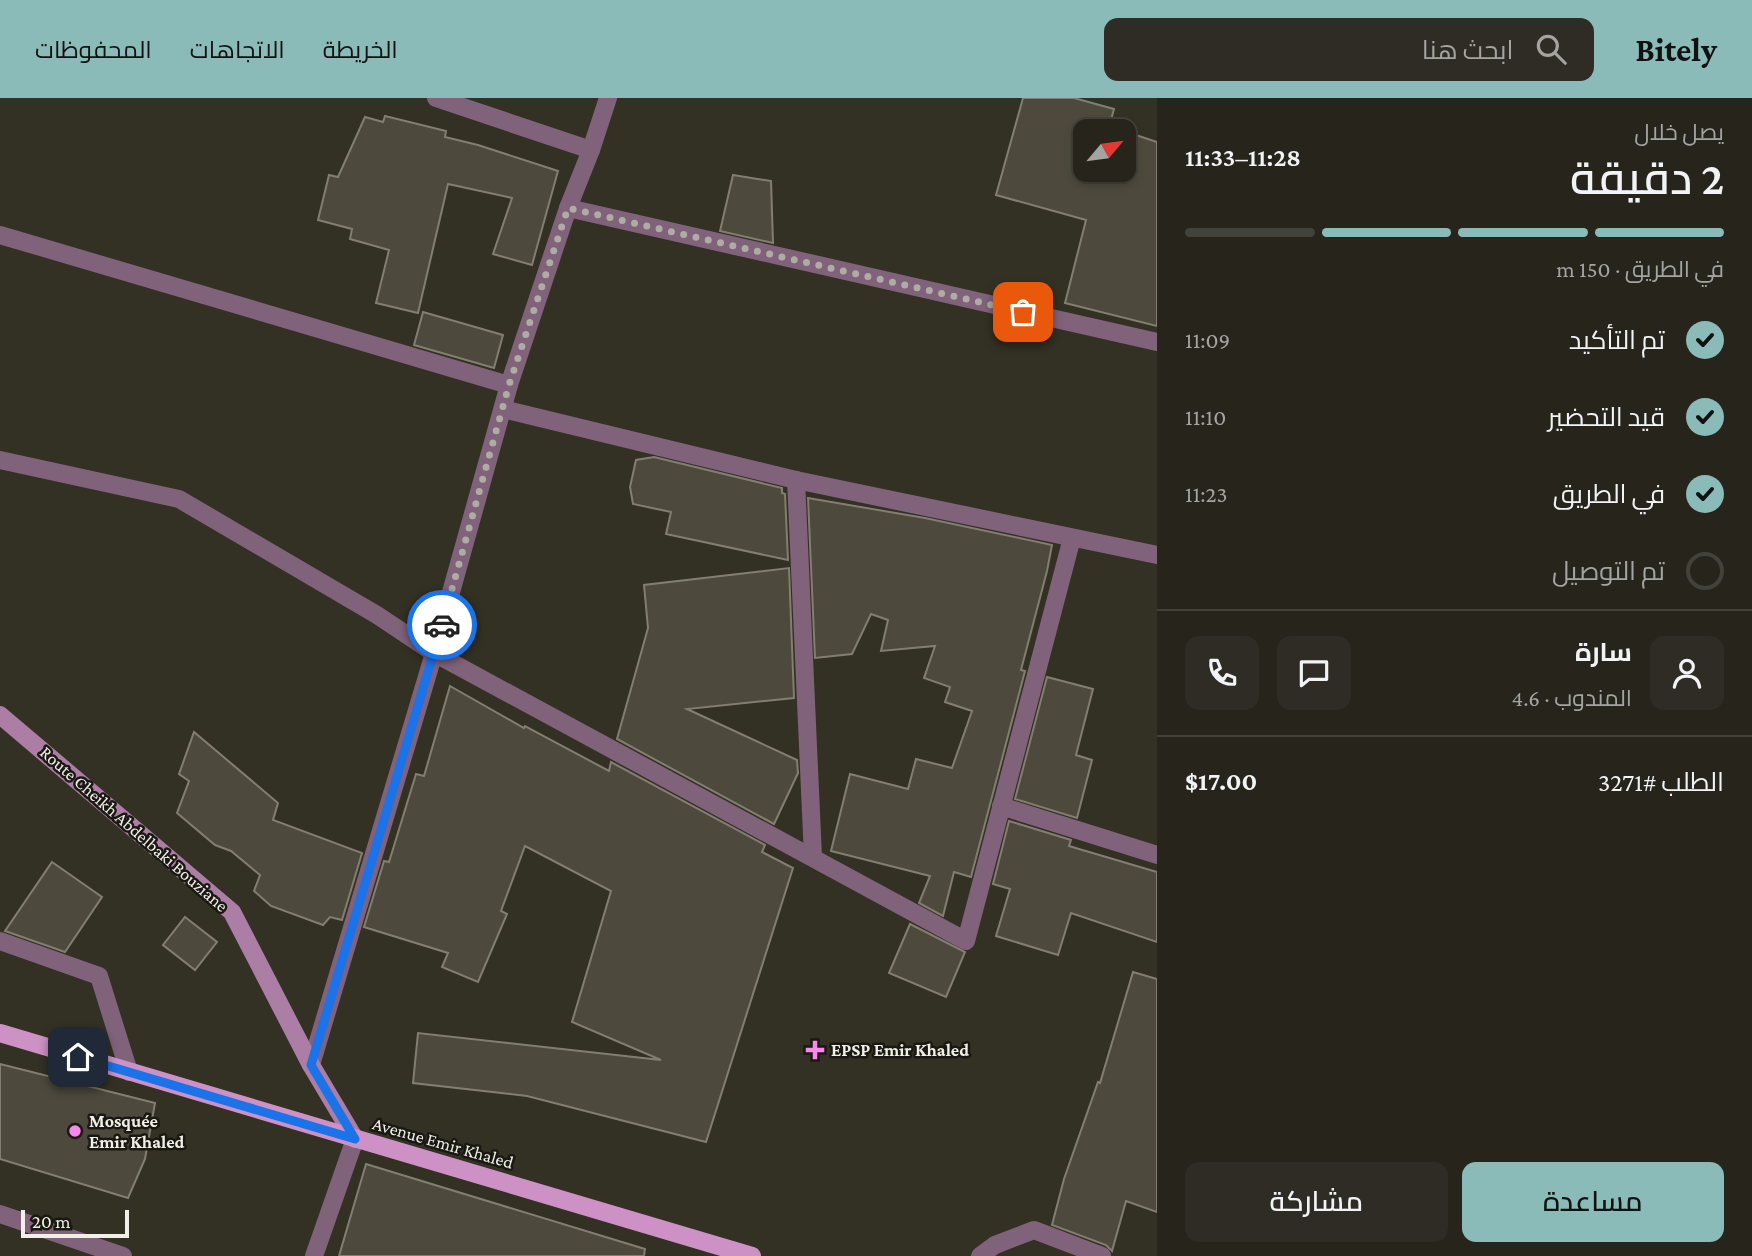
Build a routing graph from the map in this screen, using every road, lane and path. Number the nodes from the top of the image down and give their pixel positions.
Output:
1 (436, 98) edge
2 (608, 98) edge
3 (591, 150) junction
4 (568, 208) junction
5 (0, 235) edge
6 (1157, 342) edge
7 (509, 385) junction
8 (503, 409) junction
9 (0, 460) edge
10 (796, 480) junction
11 (1072, 538) junction
12 (1157, 555) edge
13 (434, 653) junction
14 (0, 715) edge
15 (1001, 806) junction
16 (1157, 855) edge
17 (813, 857) junction
18 (0, 941) edge
19 (0, 1033) edge
20 (311, 1065) junction
21 (129, 1072) junction
22 (355, 1139) junction
23 (0, 1214) edge
24 (122, 1256) edge
25 (314, 1256) edge
26 (752, 1256) edge
27 (980, 1256) edge
28 (1102, 1256) edge

1 - 3 street
2 - 3 street
3 - 4 street
4 - 6 street
4 - 7 street
5 - 7 street
7 - 8 street
8 - 10 street
8 - 13 street
9 - 13 street
10 - 11 street
10 - 17 street
11 - 12 street
11 - 15 street
13 - 17 street
13 - 20 street
14 - 20 street, Route Cheikh Abdelbaki Bouziane
15 - 16 street
15 - 17 street
18 - 21 street
19 - 21 main road, Avenue Emir Khaled
20 - 22 street, Route Cheikh Abdelbaki Bouziane
21 - 22 main road, Avenue Emir Khaled
22 - 25 street
22 - 26 main road, Avenue Emir Khaled
23 - 24 street
27 - 28 street

